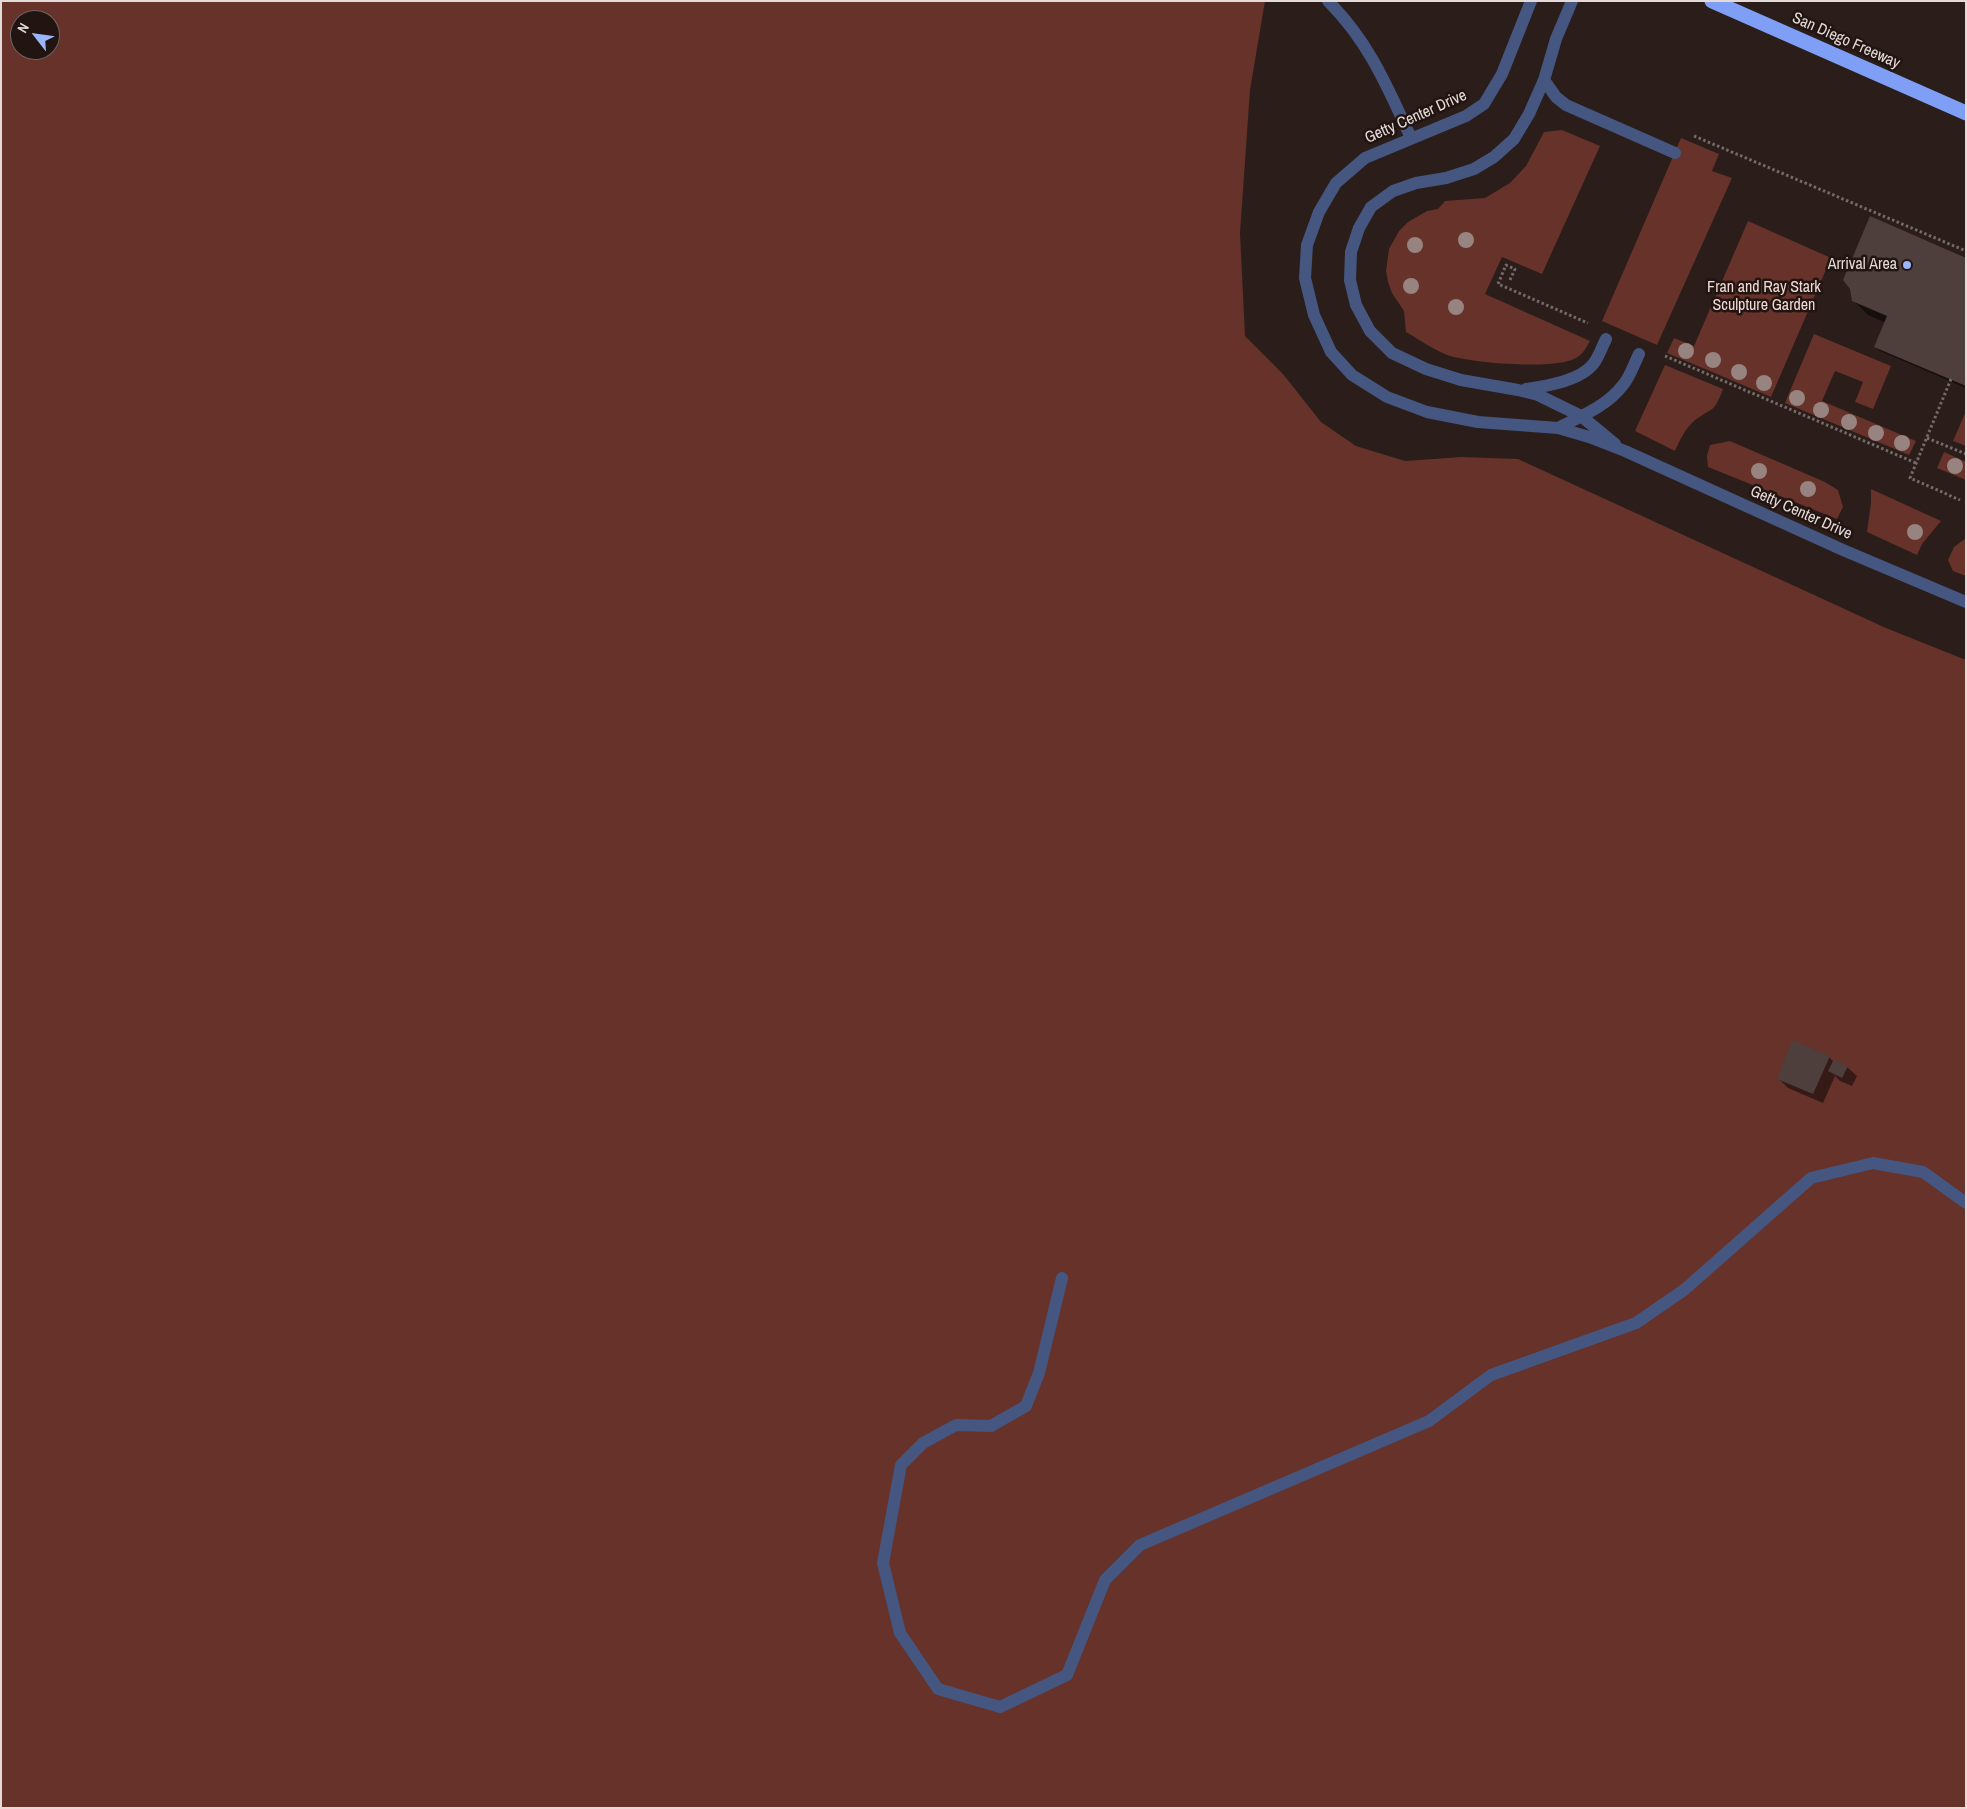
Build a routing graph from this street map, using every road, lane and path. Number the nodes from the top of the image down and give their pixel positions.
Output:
1 (1328, 1) edge
2 (1531, 1) edge
3 (1572, 1) edge
4 (1712, 1) edge
5 (1544, 80) junction
6 (1966, 113) edge
7 (1693, 135) dead end
8 (1411, 138) junction
9 (1675, 153) dead end
10 (1966, 251) edge
11 (1510, 280) dead end
12 (1590, 324) dead end
13 (1606, 339) dead end
14 (1639, 354) dead end
15 (1662, 355) dead end
16 (1951, 379) dead end
17 (1518, 390) junction
18 (1581, 416) junction
19 (1558, 428) junction
20 (1927, 438) junction
21 (1625, 452) junction
22 (1966, 454) edge
23 (1916, 463) junction
24 (1960, 500) dead end
25 (1966, 602) edge
26 (1966, 1204) edge
27 (1062, 1278) dead end

1 - 8 lane
2 - 8 lane, Getty Center Drive
3 - 5 lane, Getty Center Drive
4 - 6 highway, San Diego Freeway
5 - 9 lane
5 - 17 lane, Getty Center Drive
7 - 10 path
8 - 19 lane, Getty Center Drive
11 - 12 path
13 - 17 lane
14 - 18 lane
15 - 23 path
16 - 20 path
17 - 18 lane, Getty Center Drive
18 - 19 lane
18 - 21 lane, Getty Center Drive
19 - 21 lane, Getty Center Drive
20 - 22 path
20 - 23 path
21 - 25 lane, Getty Center Drive
23 - 24 path
26 - 27 lane

